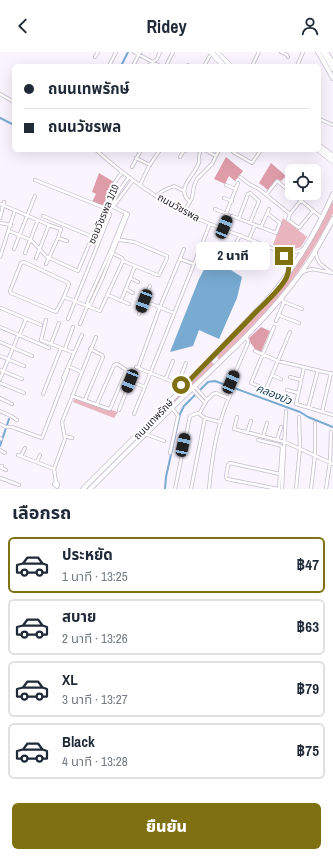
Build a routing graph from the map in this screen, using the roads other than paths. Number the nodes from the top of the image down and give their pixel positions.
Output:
1 (98, 52) edge
2 (116, 52) edge
3 (134, 52) edge
4 (160, 52) edge
5 (173, 52) edge
6 (212, 52) edge
7 (216, 52) edge
8 (221, 52) edge
9 (259, 52) edge
10 (281, 52) edge
11 (303, 52) edge
12 (320, 52) edge
13 (326, 52) edge
14 (140, 53) edge
15 (288, 57) dead end
16 (95, 58) dead end
17 (153, 63) joint
18 (333, 63) edge
19 (110, 64) dead end
20 (134, 64) edge
21 (167, 64) edge
22 (205, 64) edge
23 (222, 64) edge
24 (228, 64) edge
25 (232, 64) edge
26 (253, 64) edge
27 (298, 64) edge
28 (333, 69) edge
29 (333, 74) edge
30 (333, 78) edge
31 (0, 94) edge
32 (12, 101) edge
33 (321, 120) edge
34 (333, 125) edge
35 (321, 147) edge
36 (98, 152) edge
37 (140, 152) edge
38 (159, 152) edge
39 (182, 152) edge
40 (200, 152) edge
41 (209, 152) edge
42 (218, 152) edge
43 (233, 152) dead end
44 (260, 152) edge
45 (321, 152) edge
46 (216, 156) junction
47 (333, 156) edge
48 (180, 157) dead end
49 (136, 158) junction
50 (333, 161) edge
51 (150, 165) junction
52 (132, 167) dead end
53 (122, 172) junction
54 (129, 177) junction
55 (240, 177) dead end
56 (35, 180) dead end
57 (133, 180) junction
58 (238, 184) dead end
59 (140, 185) junction
60 (226, 185) dead end
61 (285, 187) edge
62 (236, 189) junction
63 (162, 191) junction
64 (184, 191) junction
65 (333, 194) edge
66 (266, 195) junction
67 (34, 196) dead end
68 (157, 196) junction
69 (160, 198) junction
70 (224, 198) dead end
71 (301, 200) joint
72 (232, 201) junction
73 (190, 202) junction
74 (3, 204) edge
75 (105, 208) junction
76 (113, 208) junction
77 (215, 209) dead end
78 (269, 209) dead end
79 (15, 210) junction
80 (312, 211) junction
81 (184, 212) junction
82 (267, 213) junction
83 (110, 214) dead end
84 (226, 214) junction
85 (290, 214) junction
86 (27, 215) junction
87 (43, 216) dead end
88 (232, 216) dead end
89 (0, 218) edge
90 (239, 218) junction
91 (322, 218) junction
92 (333, 219) edge
93 (38, 220) junction
94 (0, 223) edge
95 (250, 223) junction
96 (210, 224) junction
97 (11, 225) junction
98 (49, 225) junction
99 (255, 225) junction
100 (261, 227) junction
101 (223, 229) junction
102 (9, 231) junction
103 (20, 235) junction
104 (240, 236) junction
105 (93, 237) junction
106 (58, 238) junction
107 (249, 239) junction
108 (30, 240) junction
109 (117, 240) junction
110 (67, 241) dead end
111 (308, 245) junction
112 (271, 248) junction
113 (14, 249) dead end
114 (40, 249) junction
115 (184, 249) dead end
116 (316, 250) junction
117 (112, 252) junction
118 (25, 253) dead end
119 (231, 254) dead end
120 (0, 257) edge
121 (36, 258) dead end
122 (49, 258) junction
123 (180, 259) junction
124 (123, 261) junction
125 (46, 264) dead end
126 (194, 264) junction
127 (135, 266) junction
128 (301, 273) junction
129 (333, 273) edge
130 (287, 276) junction
131 (101, 278) junction
132 (130, 278) junction
133 (138, 282) dead end
134 (150, 286) dead end
135 (126, 289) junction
136 (134, 293) dead end
137 (108, 295) junction
138 (64, 297) junction
139 (121, 300) junction
140 (282, 300) junction
141 (144, 301) junction
142 (75, 302) junction
143 (129, 304) dead end
144 (87, 307) junction
145 (1, 308) dead end
146 (160, 308) junction
147 (302, 309) dead end
148 (174, 313) junction
149 (140, 314) dead end
150 (278, 315) junction
151 (26, 319) junction
152 (68, 319) dead end
153 (46, 320) dead end
154 (276, 321) dead end
155 (59, 323) dead end
156 (299, 323) dead end
157 (80, 324) dead end
158 (41, 325) dead end
159 (0, 327) edge
160 (73, 327) dead end
161 (274, 327) dead end
162 (290, 332) dead end
163 (82, 335) dead end
164 (18, 336) junction
165 (96, 337) dead end
166 (245, 337) junction
167 (0, 342) edge
168 (51, 344) junction
169 (13, 348) junction
170 (49, 348) dead end
171 (63, 348) junction
172 (90, 349) junction
173 (255, 351) dead end
174 (74, 353) junction
175 (216, 353) junction
176 (262, 354) junction
177 (0, 356) edge
178 (32, 356) dead end
179 (8, 359) junction
180 (222, 360) junction
181 (278, 360) junction
182 (173, 361) dead end
183 (207, 362) junction
184 (186, 363) dead end
185 (24, 366) dead end
186 (215, 367) junction
187 (304, 367) junction
188 (68, 368) junction
189 (318, 370) junction
190 (2, 371) edge
191 (81, 372) junction
192 (151, 372) junction
193 (332, 374) edge
194 (272, 375) junction
195 (132, 377) dead end
196 (290, 377) dead end
197 (63, 378) dead end
198 (166, 378) junction
199 (0, 379) edge
200 (22, 379) dead end
201 (281, 379) dead end
202 (301, 380) junction
203 (130, 381) junction
204 (231, 382) dead end
205 (0, 383) edge
206 (178, 384) junction
207 (184, 386) junction
208 (145, 387) junction
209 (195, 389) junction
210 (266, 389) junction
211 (287, 390) dead end
212 (231, 392) dead end
213 (24, 393) dead end
214 (298, 393) junction
215 (43, 394) dead end
216 (278, 394) dead end
217 (72, 396) junction
218 (0, 398) edge
219 (228, 398) junction
220 (85, 400) junction
221 (206, 402) junction
222 (12, 404) dead end
223 (97, 404) junction
224 (172, 408) junction
225 (308, 408) junction
226 (119, 410) dead end
227 (286, 410) dead end
228 (0, 411) edge
229 (322, 412) junction
230 (134, 414) dead end
231 (199, 414) junction
232 (333, 415) edge
233 (237, 417) dead end
234 (299, 417) dead end
235 (205, 418) junction
236 (17, 420) dead end
237 (251, 421) dead end
238 (220, 422) junction
239 (268, 423) dead end
240 (315, 423) dead end
241 (0, 424) edge
242 (281, 427) dead end
243 (331, 432) dead end
244 (247, 433) junction
245 (146, 434) junction
246 (65, 436) junction
247 (263, 437) junction
248 (72, 438) dead end
249 (258, 440) dead end
250 (277, 440) junction
251 (164, 441) dead end
252 (286, 442) junction
253 (24, 448) dead end
254 (300, 448) junction
255 (0, 450) edge
256 (6, 453) dead end
257 (170, 453) dead end
258 (40, 455) dead end
259 (315, 455) junction
260 (37, 462) junction
261 (332, 463) edge
262 (1, 467) edge
263 (54, 469) junction
264 (6, 470) dead end
265 (280, 474) junction
266 (0, 478) edge
267 (19, 485) dead end
268 (58, 488) edge
269 (83, 489) edge
270 (90, 489) edge
271 (175, 489) edge
272 (191, 489) edge
273 (209, 489) edge
274 (280, 489) edge
275 (296, 489) edge
276 (311, 489) edge
277 (326, 489) edge

1 - 16 street
2 - 19 street
3 - 14 street
4 - 17 street
5 - 21 street
6 - 22 street
6 - 23 highway, bridge
7 - 24 highway
8 - 25 highway
9 - 26 street
10 - 15 street
11 - 27 street
12 - 28 main road
12 - 29 main road
12 - 30 main road
13 - 18 main road
14 - 17 street
14 - 20 street
31 - 32 street
33 - 34 street
35 - 47 highway
36 - 53 street, ถนนวัชรพล
37 - 49 street
38 - 51 street
39 - 48 street
40 - 64 street
41 - 46 street
42 - 46 street
43 - 44 street
45 - 50 highway
46 - 73 street
49 - 51 street
49 - 52 street
51 - 59 street
53 - 54 street, ถนนวัชรพล
53 - 75 street, ซอยวัชรพล 1/10
54 - 57 street, ถนนวัชรพล
54 - 76 street
55 - 66 street
56 - 75 street
57 - 59 street, ถนนวัชรพล
57 - 76 street
58 - 62 street
59 - 68 street, ถนนวัชรพล
60 - 62 street
61 - 66 street
62 - 72 street
63 - 64 street
63 - 68 street
63 - 69 street
64 - 73 street
65 - 91 main road, ถนนเทพรักษ์
66 - 85 street
67 - 86 street
68 - 69 street, ถนนวัชรพล
69 - 81 street, ถนนวัชรพล
70 - 72 street
71 - 80 street
71 - 85 street
72 - 84 street
73 - 81 street
74 - 79 street
74 - 89 street
75 - 105 street, ซอยวัชรพล 1/10
76 - 109 street
77 - 84 street
78 - 82 street
79 - 86 street
79 - 97 street
80 - 85 street
80 - 91 street
81 - 96 street, ถนนวัชรพล
82 - 100 street
82 - 100 street
83 - 142 street
84 - 101 street
86 - 93 street
86 - 103 street
87 - 105 street
88 - 90 street
90 - 95 street
90 - 95 street
91 - 111 main road, ถนนเทพรักษ์
92 - 116 main road, ถนนเทพรักษ์
93 - 98 street
93 - 108 street
94 - 97 street
95 - 99 street
96 - 101 street, ถนนวัชรพล
96 - 126 street
97 - 102 street
98 - 106 street
98 - 114 street
99 - 100 street
99 - 107 street
101 - 104 street, ถนนวัชรพล
102 - 103 street
102 - 120 street
103 - 108 street
103 - 113 street
104 - 107 street, ถนนวัชรพล
104 - 119 street
105 - 122 street, ซอยวัชรพล 1/10
106 - 110 street
106 - 122 street
107 - 112 street, ถนนวัชรพล
108 - 114 street
108 - 118 street
109 - 117 street
109 - 127 street
111 - 112 street, ถนนวัชรพล
111 - 130 main road, ถนนเทพรักษ์
112 - 130 street, ถนนวัชรพล
114 - 121 street
114 - 122 street
115 - 123 street
116 - 128 main road, ถนนเทพรักษ์
116 - 129 street
117 - 124 street
117 - 131 street
122 - 125 street
123 - 126 street
123 - 146 street
124 - 127 street
124 - 137 street
126 - 148 street
127 - 132 street
128 - 129 street
128 - 140 main road, ถนนเทพรักษ์
130 - 175 main road, ถนนเทพรักษ์
131 - 131 street
132 - 133 street
132 - 135 street
134 - 141 street
135 - 136 street
135 - 139 street
137 - 139 street
137 - 144 street
138 - 138 street
138 - 142 street
139 - 143 street
140 - 147 street
140 - 150 street
140 - 166 main road, ถนนเทพรักษ์
141 - 146 street
141 - 149 street
142 - 144 street
142 - 152 street
144 - 157 street
145 - 151 street
146 - 148 street
146 - 192 street
148 - 192 street
150 - 154 street
150 - 156 street
151 - 158 street
151 - 164 street
153 - 168 street
155 - 168 street
159 - 164 street
160 - 171 street
161 - 176 street
162 - 181 street
163 - 174 street
164 - 169 street
164 - 170 street
165 - 172 street
166 - 180 main road, ถนนเทพรักษ์
166 - 204 street
167 - 169 street
168 - 171 street
169 - 178 street
169 - 179 street
171 - 174 street
171 - 215 street
172 - 191 street
172 - 220 street
173 - 176 street
174 - 188 street
175 - 180 main road
175 - 183 main road, ถนนเทพรักษ์
176 - 181 street
176 - 210 street
177 - 179 street
179 - 185 street
179 - 190 street
180 - 186 main road, ถนนเทพรักษ์
181 - 187 street
181 - 194 street
182 - 198 street
183 - 186 main road
183 - 207 main road, ถนนเทพรักษ์
184 - 206 street
186 - 209 main road, ถนนเทพรักษ์
187 - 189 street
187 - 202 street
188 - 191 street
188 - 197 street
188 - 241 street
189 - 193 street
189 - 225 street
190 - 199 street
190 - 200 street
191 - 217 street
192 - 198 street
192 - 208 street
193 - 229 street
194 - 201 street
194 - 210 street
195 - 203 street
196 - 202 street
198 - 206 street
202 - 214 street
203 - 208 street
203 - 226 street
205 - 213 street
206 - 207 street
207 - 269 main road, ถนนเทพรักษ์
208 - 230 street
209 - 221 street
209 - 224 main road, ถนนเทพรักษ์
210 - 216 street
211 - 214 street
212 - 219 street
214 - 225 street
217 - 220 street
217 - 246 street
218 - 222 street
219 - 221 street
219 - 238 street
220 - 223 street
221 - 231 street
223 - 223 street
224 - 245 main road, ถนนเทพรักษ์
224 - 257 street
225 - 229 street
227 - 252 street
228 - 236 street
229 - 232 street
231 - 235 street
231 - 271 street
233 - 244 street
234 - 254 street
235 - 238 street
235 - 272 street
237 - 244 street
238 - 273 street
239 - 247 street
240 - 259 street
242 - 250 street
243 - 261 street
244 - 247 street
245 - 251 street
245 - 270 main road, ถนนเทพรักษ์
246 - 248 street
246 - 263 street
247 - 250 street
249 - 265 street
250 - 252 street
252 - 254 street
252 - 274 street
253 - 260 street
254 - 259 street
254 - 275 street
255 - 256 street
258 - 260 street
259 - 261 street
259 - 276 street
260 - 263 street
261 - 277 street
262 - 264 street
263 - 268 street
265 - 274 street
265 - 274 street
266 - 267 street

